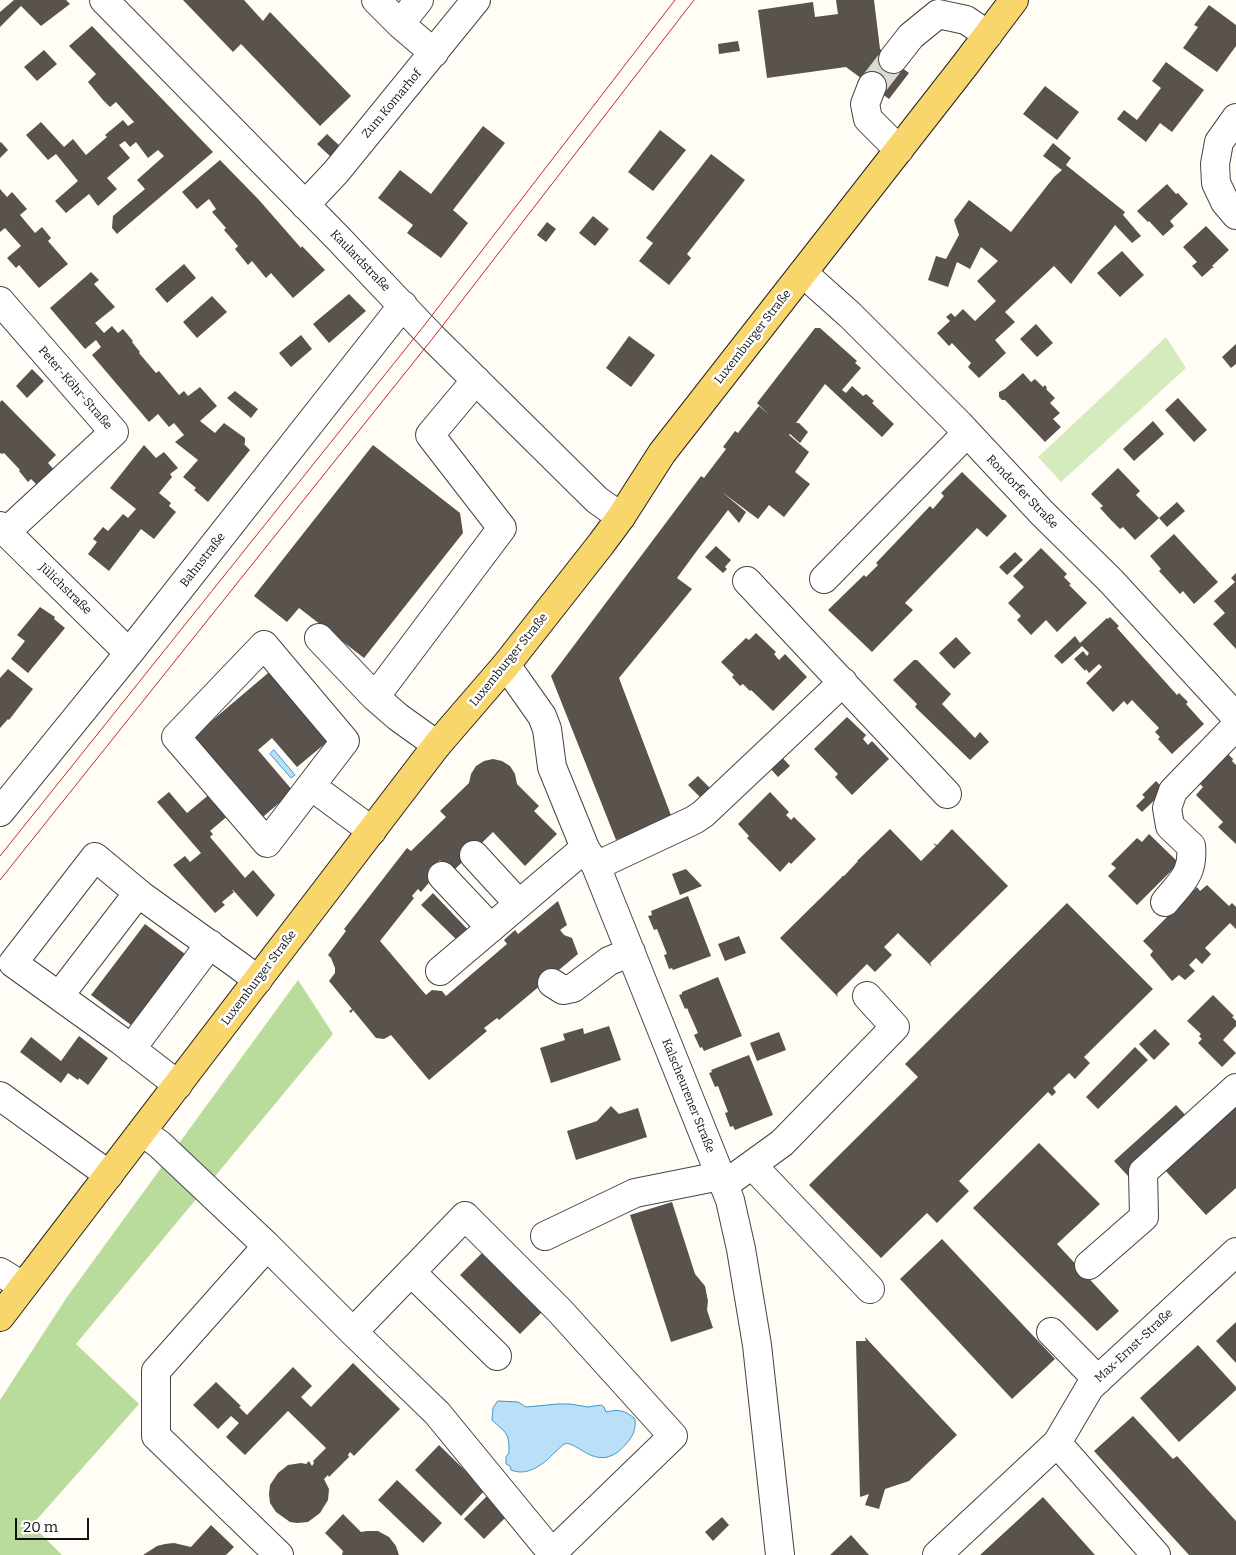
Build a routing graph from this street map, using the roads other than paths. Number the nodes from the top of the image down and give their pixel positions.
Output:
1 (104, 0) edge
2 (376, 0) edge
3 (419, 0) edge
4 (476, 0) edge
5 (1014, 0) edge
6 (400, 24) junction
7 (988, 35) junction
8 (434, 53) junction
9 (893, 59) tunnel mouth
10 (872, 86) tunnel mouth
11 (1236, 118) edge
12 (899, 150) junction
13 (305, 205) junction
14 (1236, 216) edge
15 (803, 273) junction
16 (0, 301) edge
17 (403, 305) junction
18 (476, 380) junction
19 (967, 433) junction
20 (621, 517) junction
21 (3, 529) edge
22 (824, 579) dead end
23 (748, 581) dead end
24 (319, 638) dead end
25 (129, 653) junction
26 (506, 665) junction
27 (843, 682) junction
28 (375, 697) junction
29 (1236, 717) edge
30 (1236, 726) edge
31 (437, 746) junction
32 (311, 786) junction
33 (947, 794) dead end
34 (0, 812) edge
35 (372, 831) junction
36 (588, 850) junction
37 (474, 855) dead end
38 (442, 876) dead end
39 (138, 893) junction
40 (518, 893) junction
41 (1164, 902) dead end
42 (490, 928) junction
43 (210, 944) junction
44 (631, 952) junction
45 (440, 971) dead end
46 (258, 980) junction
47 (552, 983) dead end
48 (59, 996) junction
49 (867, 996) dead end
50 (131, 1049) junction
51 (178, 1085) junction
52 (1236, 1088) edge
53 (0, 1096) edge
54 (142, 1132) junction
55 (752, 1165) junction
56 (109, 1175) junction
57 (722, 1180) junction
58 (545, 1236) dead end
59 (267, 1246) junction
60 (1236, 1252) edge
61 (1089, 1266) dead end
62 (0, 1272) edge
63 (411, 1272) junction
64 (23, 1286) junction
65 (870, 1289) dead end
66 (0, 1317) edge
67 (353, 1332) junction
68 (1050, 1332) dead end
69 (497, 1356) dead end
70 (1098, 1380) junction
71 (1057, 1443) junction
72 (551, 1554) edge
73 (278, 1555) edge
74 (780, 1555) edge
75 (937, 1555) edge
76 (1156, 1555) edge

1 - 13 street, Kaulardstraße
2 - 6 street
3 - 6 street
4 - 8 street, Zum Komarhof
5 - 7 main road, Luxemburger Straße
6 - 8 street
7 - 9 street
7 - 12 main road, Luxemburger Straße
8 - 13 street, Zum Komarhof
10 - 12 street
11 - 14 street
12 - 15 main road, Luxemburger Straße
13 - 17 street, Kaulardstraße
15 - 19 street, Rondorfer Straße
15 - 20 main road, Luxemburger Straße
16 - 21 street, Peter-Köhr-Straße
17 - 18 street, Kaulardstraße
17 - 25 street, Bahnstraße
18 - 20 street, Kaulardstraße
18 - 28 street
19 - 22 street
19 - 29 street, Rondorfer Straße
20 - 26 main road, Luxemburger Straße
21 - 25 street, Jülichstraße
23 - 27 street
24 - 28 street
25 - 34 street, Bahnstraße
26 - 31 main road, Luxemburger Straße
26 - 36 street, Kalscheurener Straße
27 - 33 street
27 - 36 street
28 - 31 street
30 - 41 street
31 - 35 main road, Luxemburger Straße
32 - 32 street
32 - 35 street
35 - 46 main road, Luxemburger Straße
36 - 40 street
36 - 44 street, Kalscheurener Straße
37 - 40 street
38 - 42 street
39 - 43 street
39 - 48 street
39 - 48 street
40 - 42 street
42 - 45 street
43 - 46 street
43 - 50 street
44 - 47 street
44 - 57 street, Kalscheurener Straße
46 - 51 main road, Luxemburger Straße
48 - 50 street
49 - 55 street
50 - 51 street
51 - 54 main road, Luxemburger Straße
52 - 61 street
53 - 56 street
54 - 56 main road, Luxemburger Straße
54 - 59 street
55 - 57 street
55 - 65 street
56 - 64 main road, Luxemburger Straße
57 - 58 street
57 - 74 street, Kalscheurener Straße
59 - 67 street
59 - 73 street
60 - 70 street, Max-Ernst-Straße
62 - 64 street
63 - 67 street
63 - 69 street
63 - 72 street
64 - 66 main road, Luxemburger Straße
67 - 72 street
68 - 70 street
70 - 71 street, Max-Ernst-Straße
71 - 75 street, Max-Ernst-Straße
71 - 76 street

